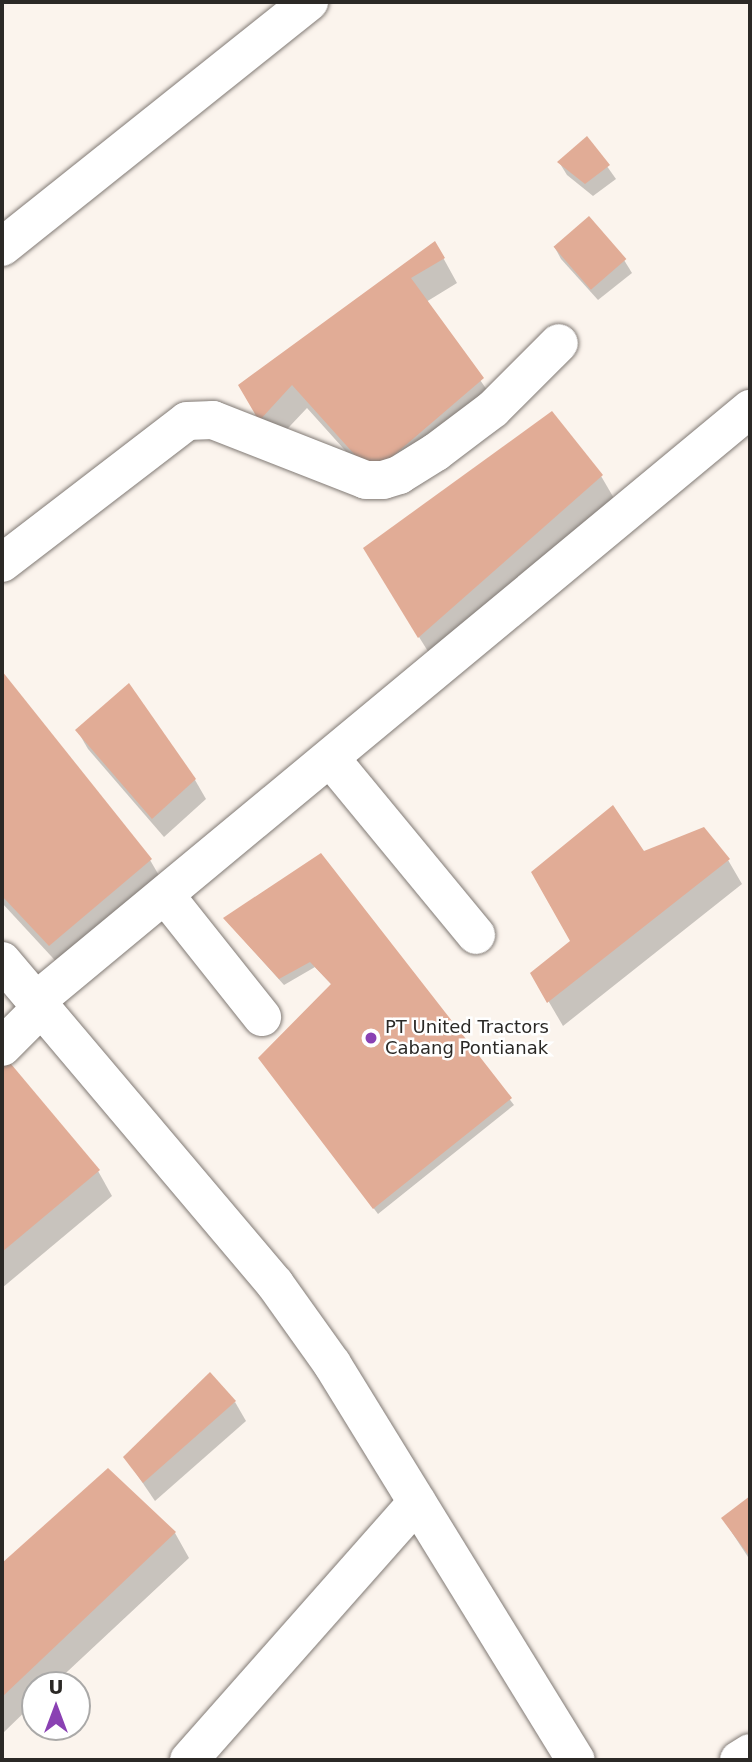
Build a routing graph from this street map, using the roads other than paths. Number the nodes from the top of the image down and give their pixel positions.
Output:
1 (309, 2) edge
2 (2, 247) edge
3 (559, 343) dead end
4 (750, 409) edge
5 (2, 564) edge
6 (331, 759) junction
7 (165, 895) junction
8 (476, 935) dead end
9 (2, 961) edge
10 (38, 1005) junction
11 (262, 1017) dead end
12 (2, 1048) edge
13 (417, 1502) junction
14 (750, 1753) edge
15 (188, 1760) edge
16 (576, 1760) edge
17 (738, 1760) edge

1 - 2 street
3 - 5 street
4 - 6 street
6 - 7 street
6 - 8 street
7 - 10 street
7 - 11 street
9 - 10 street
10 - 12 street
10 - 13 street
13 - 15 street
13 - 16 street
14 - 17 street

